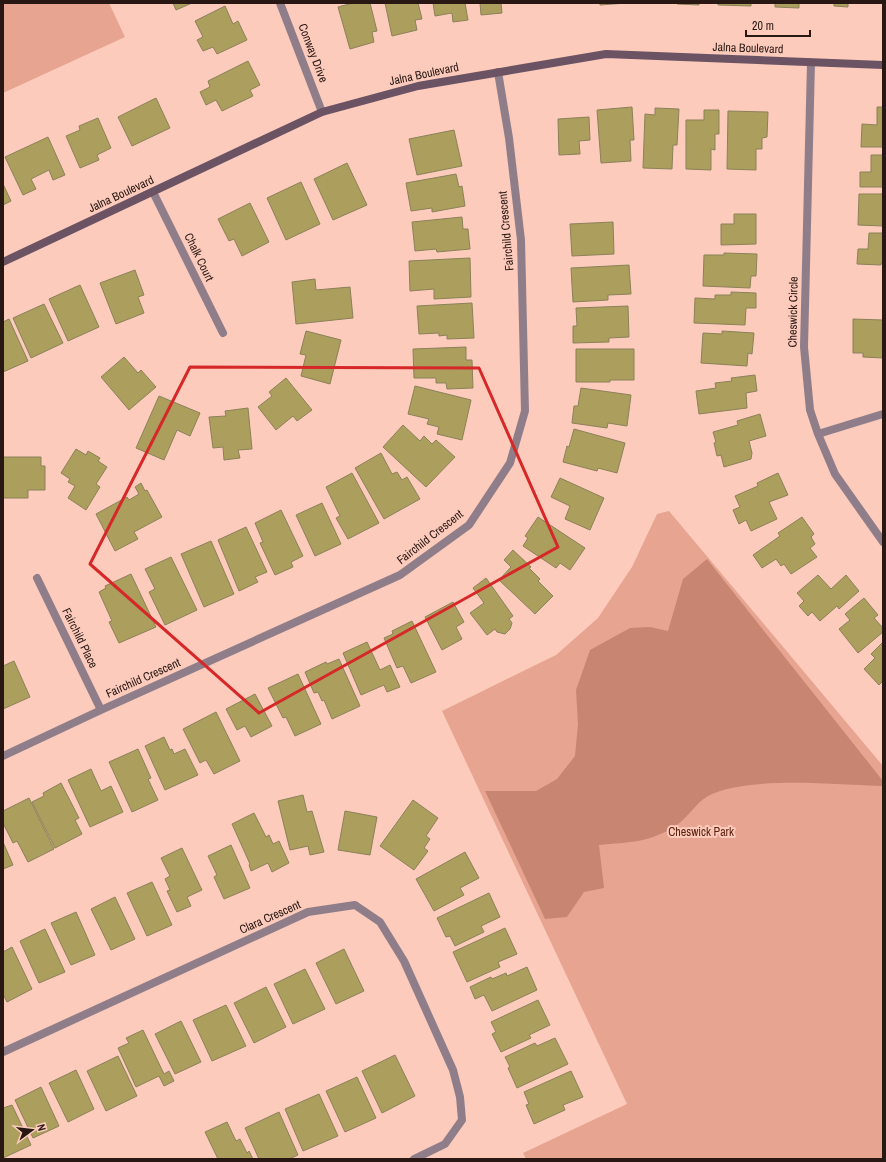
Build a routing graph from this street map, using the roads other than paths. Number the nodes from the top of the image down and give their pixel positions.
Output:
1 (280, 3) edge
2 (811, 63) junction
3 (883, 65) edge
4 (498, 72) junction
5 (322, 112) junction
6 (153, 192) junction
7 (3, 262) edge
8 (223, 334) dead end
9 (883, 414) edge
10 (818, 434) junction
11 (883, 542) edge
12 (37, 578) dead end
13 (101, 710) junction
14 (3, 756) edge
15 (3, 1052) edge
16 (414, 1159) edge

1 - 5 street, Conway Drive
2 - 3 street, Jalna Boulevard
2 - 4 street, Jalna Boulevard
2 - 10 street, Cheswick Circle
4 - 5 street, Jalna Boulevard
4 - 13 street, Fairchild Crescent
5 - 6 street, Jalna Boulevard
6 - 7 street, Jalna Boulevard
6 - 8 street, Chalk Court
9 - 10 street
10 - 11 street, Cheswick Circle
12 - 13 street, Fairchild Place
13 - 14 street, Fairchild Crescent
15 - 16 street, Clara Crescent

